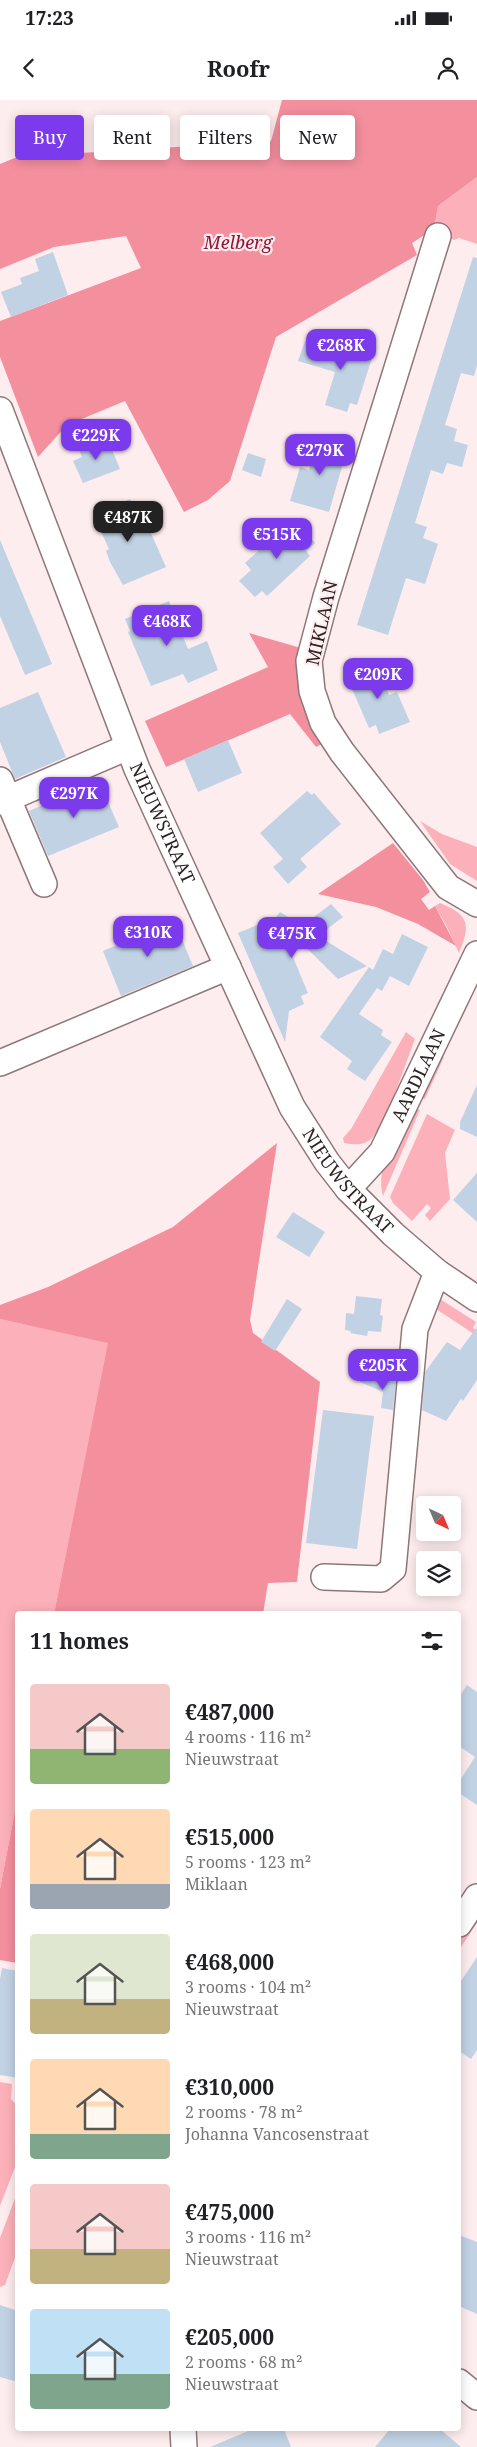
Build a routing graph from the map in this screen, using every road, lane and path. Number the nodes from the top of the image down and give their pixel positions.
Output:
1 (438, 236) dead end
2 (0, 410) edge
3 (128, 747) junction
4 (2, 794) edge
5 (44, 884) dead end
6 (477, 904) edge
7 (477, 954) edge
8 (228, 967) junction
9 (0, 1062) edge
10 (348, 1189) junction
11 (437, 1272) junction
12 (477, 1299) edge
13 (324, 1577) dead end
14 (477, 1897) edge
15 (461, 1921) edge
16 (461, 2384) edge
17 (477, 2397) edge
18 (182, 2431) edge
19 (184, 2447) edge

1 - 6 street, MIKLAAN
2 - 3 street, NIEUWSTRAAT
3 - 4 street
3 - 8 street, NIEUWSTRAAT
4 - 5 street
7 - 10 street, AARDLAAN
8 - 9 street
8 - 10 street, NIEUWSTRAAT
10 - 11 street, NIEUWSTRAAT
11 - 12 street, NIEUWSTRAAT
11 - 13 street
14 - 15 street
16 - 17 street
18 - 19 street

